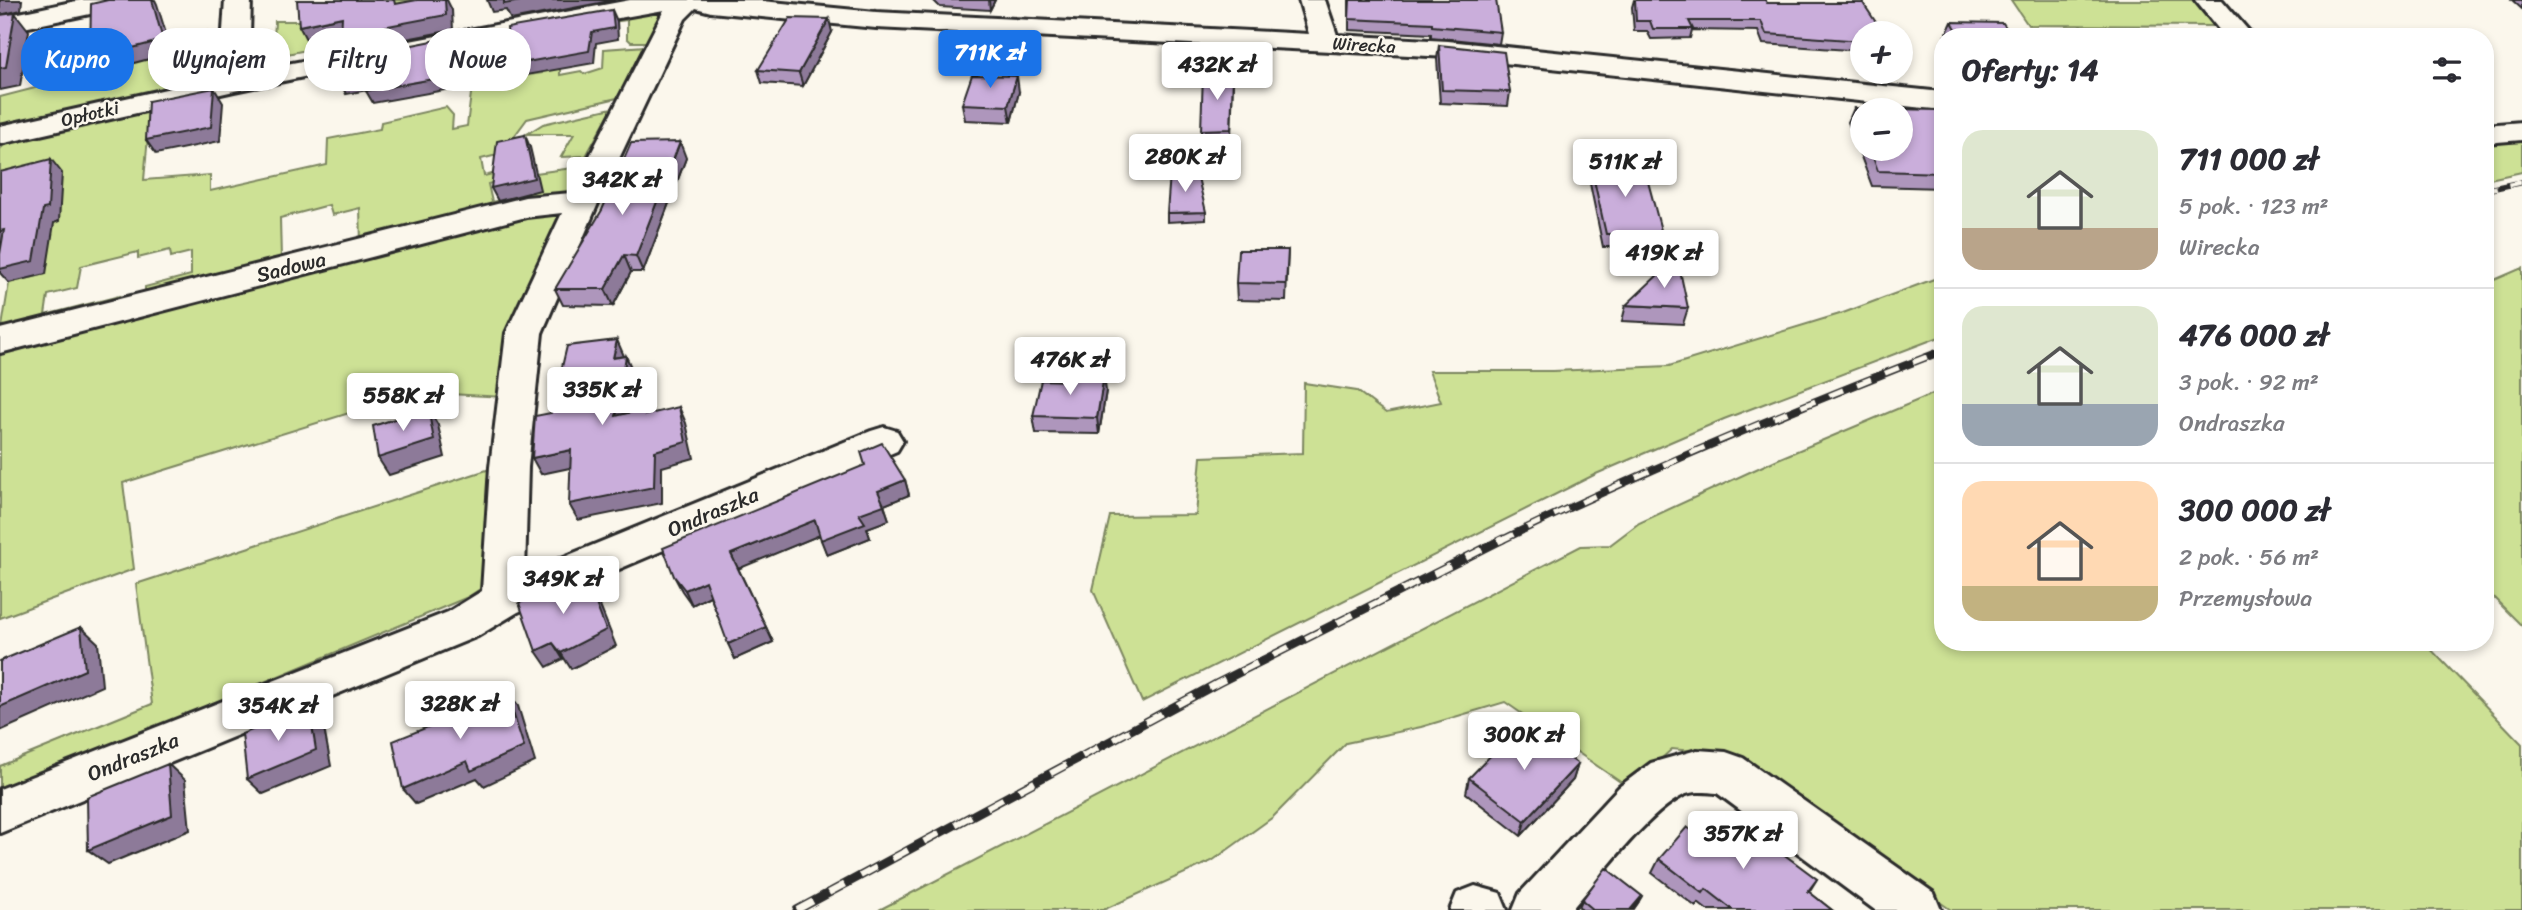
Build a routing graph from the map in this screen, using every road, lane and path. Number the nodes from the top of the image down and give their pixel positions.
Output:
1 (119, 0) edge
2 (238, 0) edge
3 (676, 0) edge
4 (689, 0) edge
5 (700, 0) edge
6 (1312, 0) edge
7 (2208, 0) edge
8 (0, 25) edge
9 (237, 28) edge
10 (2232, 28) edge
11 (1326, 43) junction
12 (290, 72) edge
13 (194, 91) edge
14 (1934, 100) edge
15 (2522, 131) edge
16 (2494, 134) edge
17 (0, 135) edge
18 (583, 201) junction
19 (0, 341) edge
20 (884, 441) edge
21 (503, 600) junction
22 (0, 811) edge
23 (1475, 910) edge
24 (1482, 910) edge
25 (1538, 910) edge
26 (1916, 910) edge

1 - 8 street
2 - 9 street
3 - 12 street, Opłotki
4 - 18 street
5 - 11 street, Wirecka
6 - 11 street
7 - 10 street
11 - 14 street, Wirecka
13 - 17 street, Opłotki
15 - 16 street
18 - 19 street, Sadowa
18 - 21 street
20 - 21 street, Ondraszka
21 - 22 street, Ondraszka
23 - 24 street
25 - 26 street

